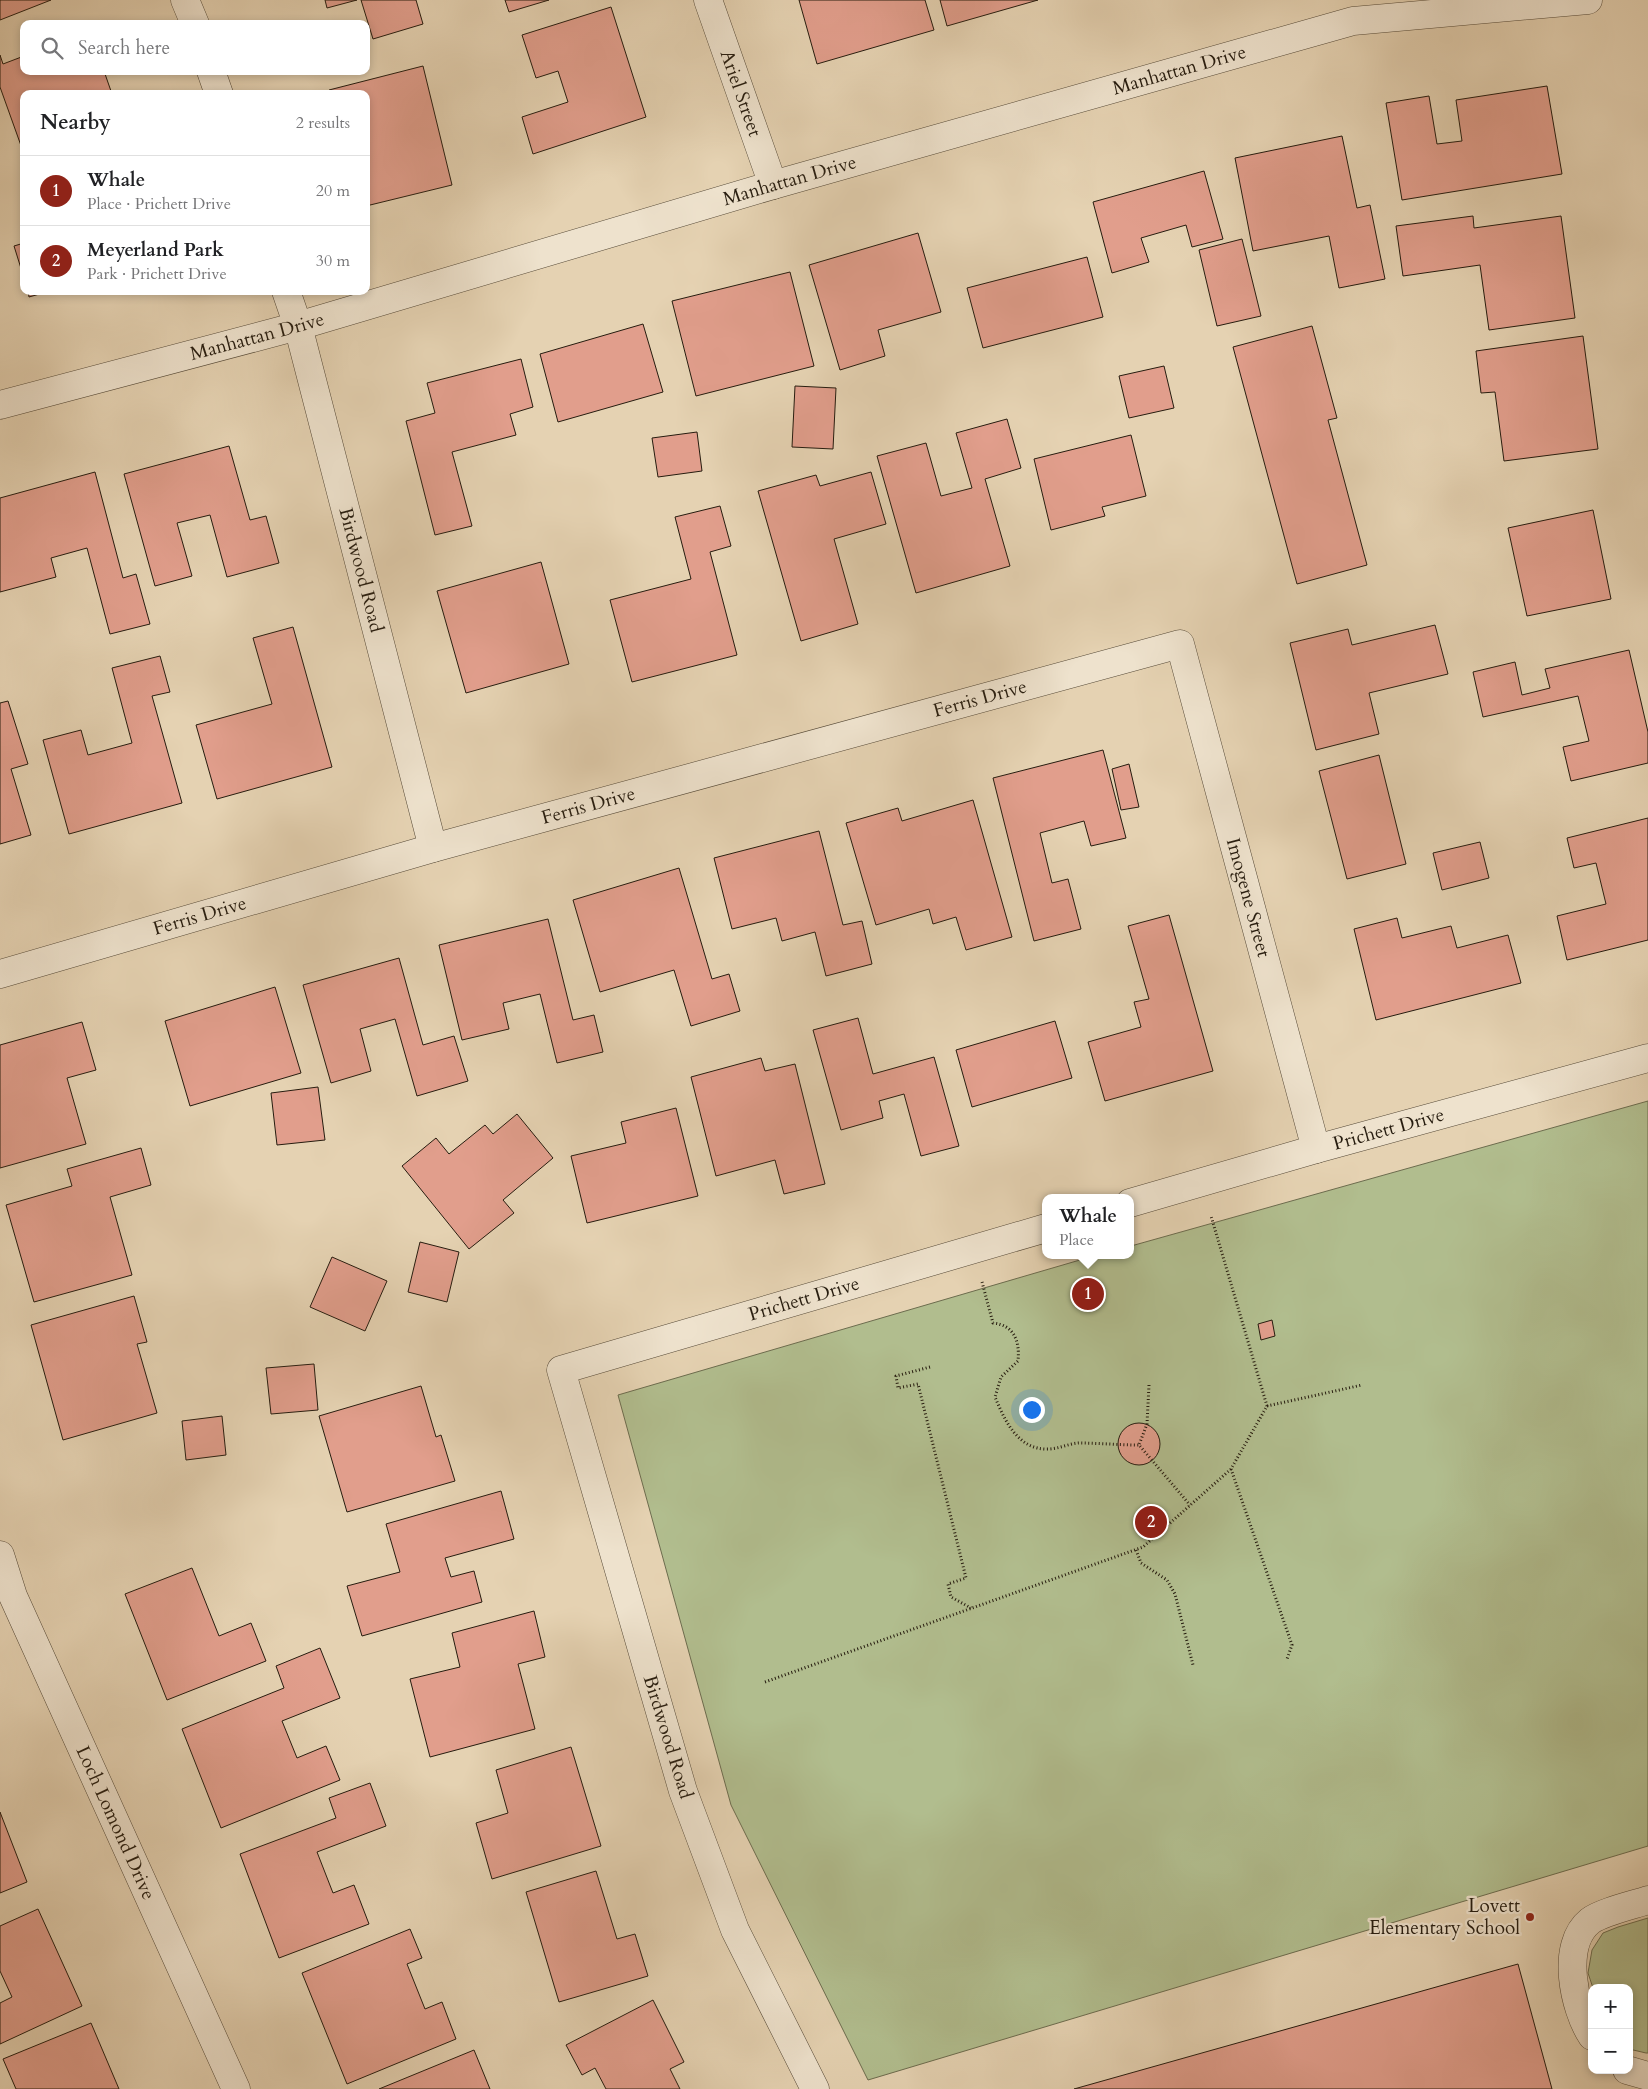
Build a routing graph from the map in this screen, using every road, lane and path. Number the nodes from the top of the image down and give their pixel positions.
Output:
1 (185, 0) edge
2 (708, 0) edge
3 (1588, 0) edge
4 (193, 20) edge
5 (212, 75) edge
6 (218, 90) edge
7 (773, 186) junction
8 (287, 295) edge
9 (298, 326) junction
10 (0, 405) edge
11 (1180, 644) joint
12 (433, 848) junction
13 (0, 974) edge
14 (1648, 1058) edge
15 (1316, 1149) junction
16 (1201, 1183) junction
17 (1134, 1202) edge
18 (1042, 1229) edge
19 (973, 1250) junction
20 (930, 1367) dead end
21 (561, 1370) joint
22 (1149, 1385) dead end
23 (1362, 1385) dead end
24 (1267, 1406) junction
25 (1140, 1445) junction
26 (1231, 1469) junction
27 (1190, 1505) junction
28 (1136, 1550) junction
29 (0, 1555) edge
30 (971, 1608) junction
31 (1287, 1659) dead end
32 (1193, 1665) dead end
33 (765, 1682) dead end
34 (1648, 1900) edge
35 (1588, 2030) edge
36 (1633, 2072) edge
37 (1648, 2076) edge
38 (236, 2089) edge
39 (815, 2089) edge

1 - 4 street
2 - 7 street, Ariel Street
3 - 7 street, Manhattan Drive
5 - 6 street
7 - 9 street, Manhattan Drive
8 - 9 street, Birdwood Road
9 - 10 street, Manhattan Drive
9 - 12 street, Birdwood Road
11 - 12 street, Ferris Drive
11 - 15 street, Imogene Street
12 - 13 street, Ferris Drive
14 - 15 street, Prichett Drive
15 - 16 street, Prichett Drive
16 - 17 street, Prichett Drive
16 - 24 path
18 - 19 street, Prichett Drive
19 - 21 street, Prichett Drive
19 - 25 path
20 - 30 path
21 - 39 street, Birdwood Road
22 - 25 path
23 - 24 path
24 - 26 path
25 - 27 path
26 - 27 path
26 - 31 path
27 - 28 path
28 - 30 path
28 - 32 path
29 - 38 street, Loch Lomond Drive
30 - 33 path
34 - 35 street
36 - 37 street

